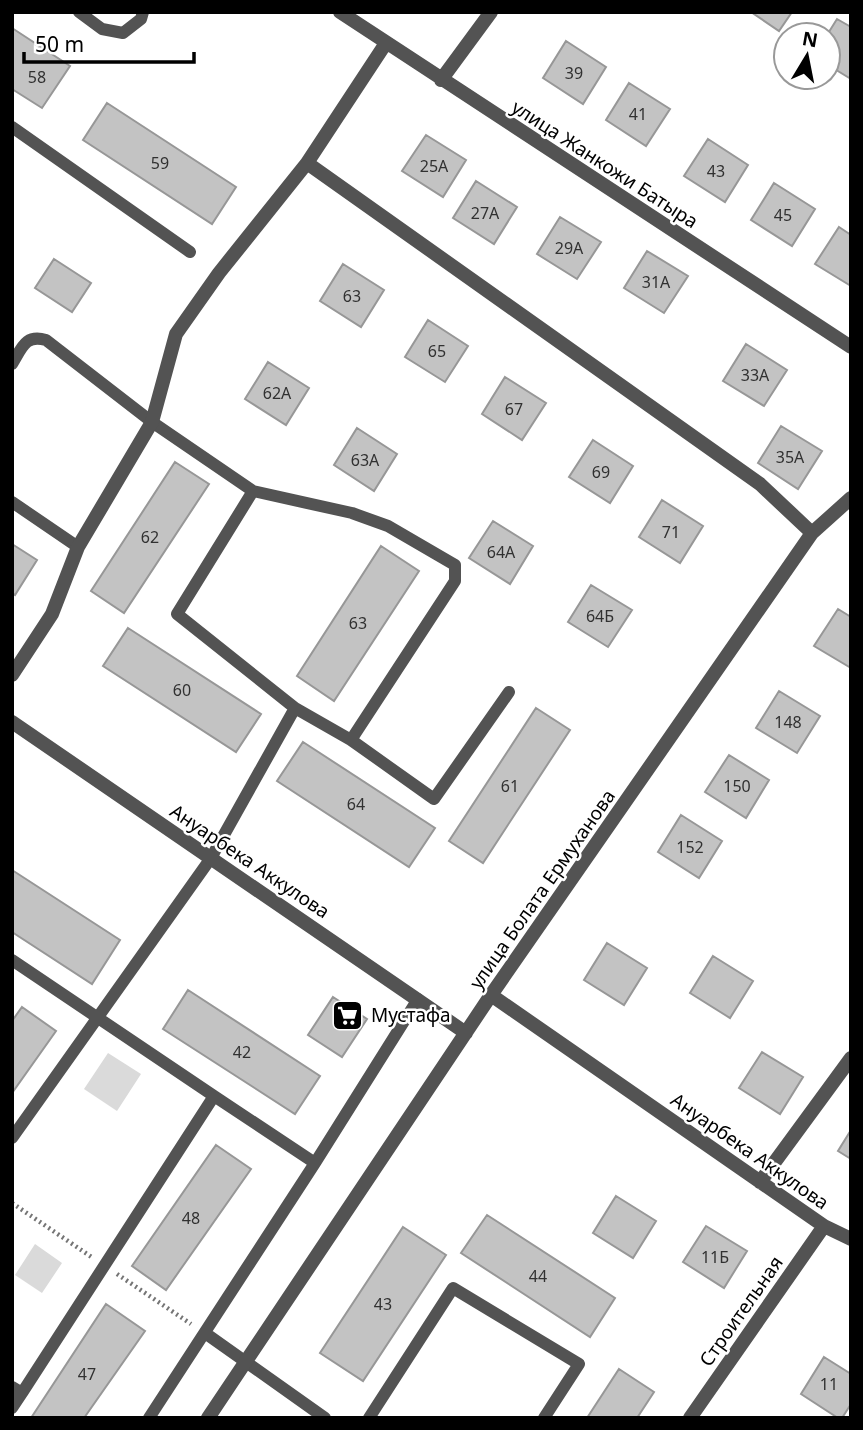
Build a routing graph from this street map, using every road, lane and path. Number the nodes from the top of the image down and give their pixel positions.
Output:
1 (79, 12) edge
2 (143, 12) edge
3 (340, 12) edge
4 (491, 12) edge
5 (386, 43) junction
6 (441, 80) junction
7 (12, 127) edge
8 (307, 163) junction
9 (190, 251) dead end
10 (851, 347) edge
11 (12, 364) edge
12 (152, 422) junction
13 (253, 491) junction
14 (851, 498) edge
15 (12, 502) edge
16 (812, 533) junction
17 (78, 547) junction
18 (12, 675) edge
19 (509, 692) dead end
20 (296, 708) junction
21 (12, 722) edge
22 (351, 740) junction
23 (211, 858) junction
24 (14, 966) edge
25 (492, 995) junction
26 (418, 999) junction
27 (99, 1017) junction
28 (466, 1032) junction
29 (851, 1058) edge
30 (214, 1096) junction
31 (12, 1139) edge
32 (315, 1163) junction
33 (760, 1182) junction
34 (824, 1226) junction
35 (851, 1239) edge
36 (205, 1333) junction
37 (247, 1363) junction
38 (17, 1390) edge
39 (12, 1408) edge
40 (149, 1418) edge
41 (208, 1418) edge
42 (325, 1418) edge
43 (369, 1418) edge
44 (544, 1418) edge
45 (690, 1418) edge

1 - 2 lane
3 - 5 street, улица Жанкожи Батыра
4 - 6 street
5 - 6 street, улица Жанкожи Батыра
5 - 8 street
6 - 10 street, улица Жанкожи Батыра
7 - 9 lane
8 - 12 street
8 - 16 street
11 - 12 lane
12 - 13 lane
12 - 17 street
13 - 20 lane
13 - 22 lane
14 - 16 street, улица Болата Ермуханова
15 - 17 lane
16 - 25 street, улица Болата Ермуханова
17 - 18 street
19 - 22 lane
20 - 22 lane
20 - 23 lane
21 - 23 street, Ануарбека Аккулова
23 - 26 street, Ануарбека Аккулова
23 - 27 lane
24 - 27 lane
25 - 28 street, улица Болата Ермуханова
25 - 33 street, Ануарбека Аккулова
26 - 28 street, Ануарбека Аккулова
26 - 32 lane
27 - 30 lane
27 - 31 lane
28 - 37 street, улица Болата Ермуханова
29 - 33 street
30 - 32 lane
30 - 38 lane
32 - 36 lane
33 - 34 street, Ануарбека Аккулова
34 - 35 street, Ануарбека Аккулова
34 - 45 street, Строительная
36 - 37 lane
36 - 40 lane
37 - 41 street, улица Болата Ермуханова
37 - 42 lane
38 - 39 lane
43 - 44 lane

